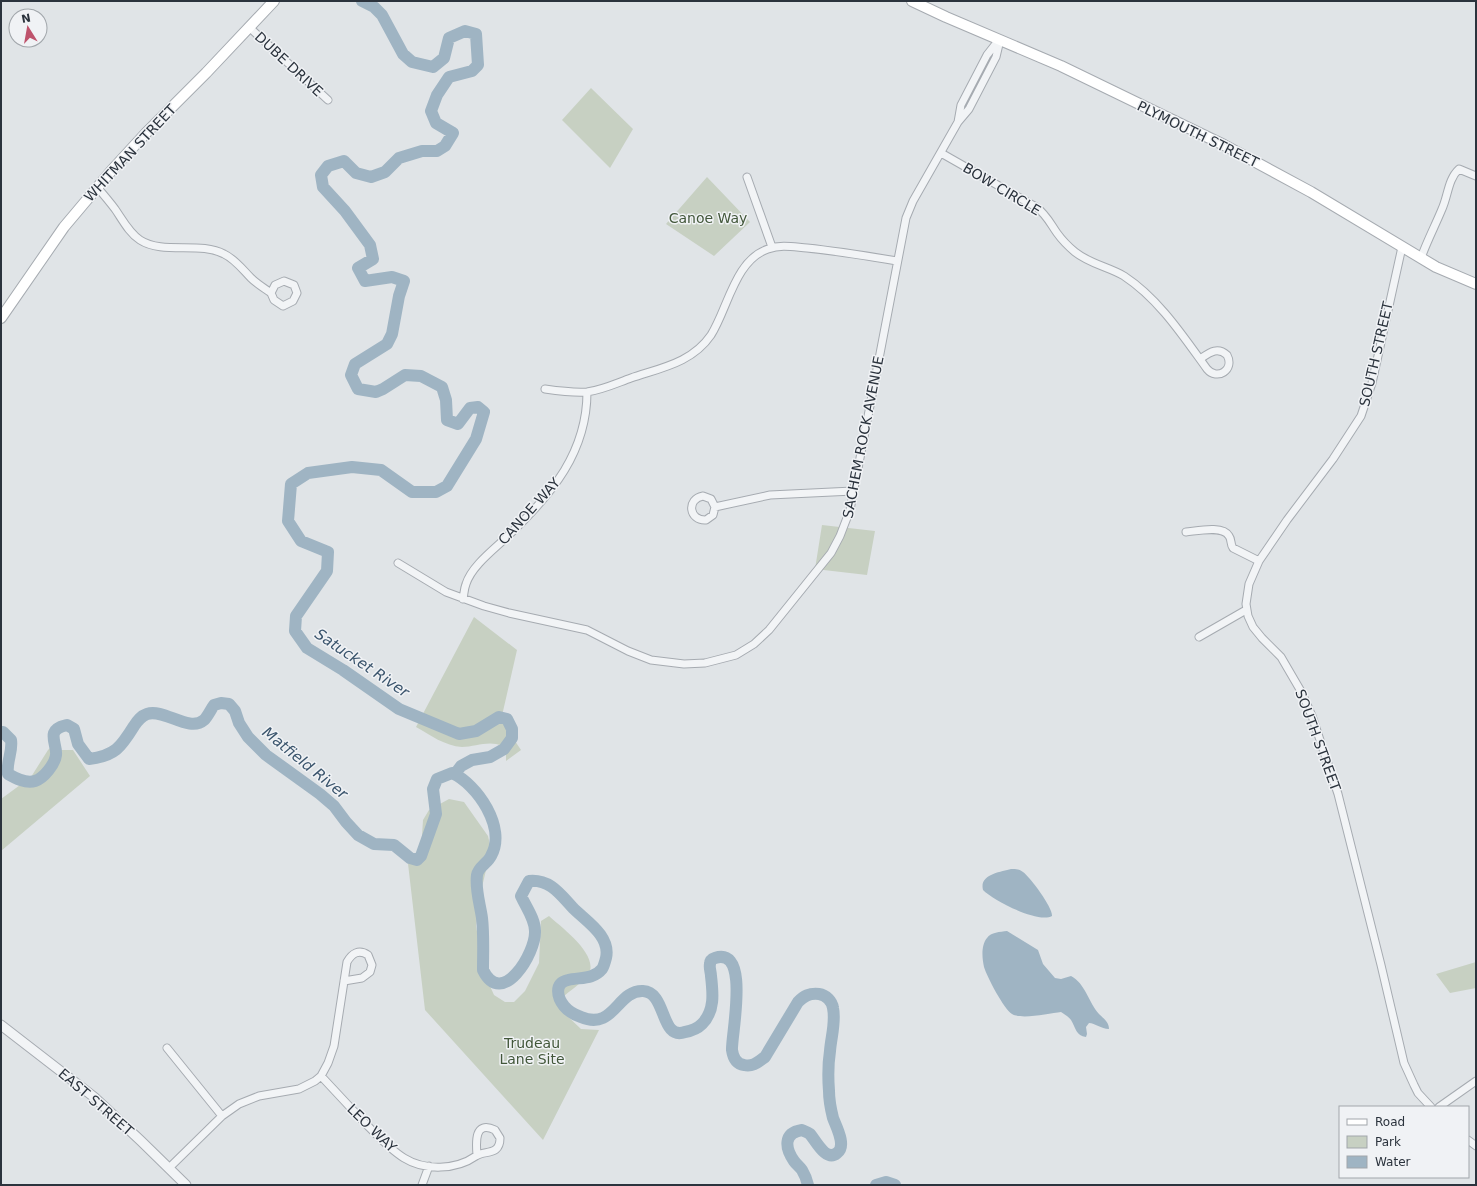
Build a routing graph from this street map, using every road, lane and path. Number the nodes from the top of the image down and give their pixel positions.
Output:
1 (274, 1) edge
2 (912, 1) edge
3 (250, 28) junction
4 (1000, 40) junction
5 (328, 100) dead end
6 (941, 153) junction
7 (1476, 176) edge
8 (747, 177) dead end
9 (97, 187) junction
10 (1402, 247) junction
11 (772, 248) junction
12 (1421, 258) junction
13 (897, 261) junction
14 (1476, 284) edge
15 (271, 293) dead end
16 (1, 318) edge
17 (1200, 359) dead end
18 (545, 389) dead end
19 (587, 392) junction
20 (853, 491) junction
21 (715, 507) dead end
22 (1186, 532) dead end
23 (1259, 561) junction
24 (398, 563) dead end
25 (463, 599) junction
26 (1246, 610) junction
27 (1199, 637) dead end
28 (344, 981) junction
29 (1, 1025) edge
30 (167, 1048) dead end
31 (321, 1076) junction
32 (1476, 1081) edge
33 (1430, 1106) edge
34 (1440, 1106) edge
35 (222, 1116) junction
36 (477, 1155) dead end
37 (429, 1166) junction
38 (169, 1168) junction
39 (186, 1185) edge
40 (422, 1185) edge

1 - 3 main road, WHITMAN STREET
2 - 4 main road, PLYMOUTH STREET
3 - 5 street, DUBE DRIVE
3 - 9 main road, WHITMAN STREET
4 - 6 street, SACHEM ROCK AVENUE
4 - 10 main road, PLYMOUTH STREET
6 - 13 street, SACHEM ROCK AVENUE
6 - 17 street, BOW CIRCLE
7 - 12 street
8 - 11 street
9 - 15 street
9 - 16 main road, WHITMAN STREET
10 - 12 main road, PLYMOUTH STREET
10 - 23 street, SOUTH STREET
11 - 13 street
11 - 19 street
12 - 14 main road, PLYMOUTH STREET
13 - 20 street, SACHEM ROCK AVENUE
18 - 19 street
19 - 25 street, CANOE WAY
20 - 21 street
20 - 25 street, SACHEM ROCK AVENUE
22 - 23 street
23 - 26 street, SOUTH STREET
24 - 25 street, SACHEM ROCK AVENUE
26 - 27 street
26 - 33 street, SOUTH STREET
28 - 28 street
28 - 31 street
29 - 38 street, EAST STREET
30 - 35 street
31 - 35 street
31 - 37 street, LEO WAY
32 - 34 street
35 - 38 street
36 - 37 street, LEO WAY
37 - 40 street
38 - 39 street, EAST STREET

